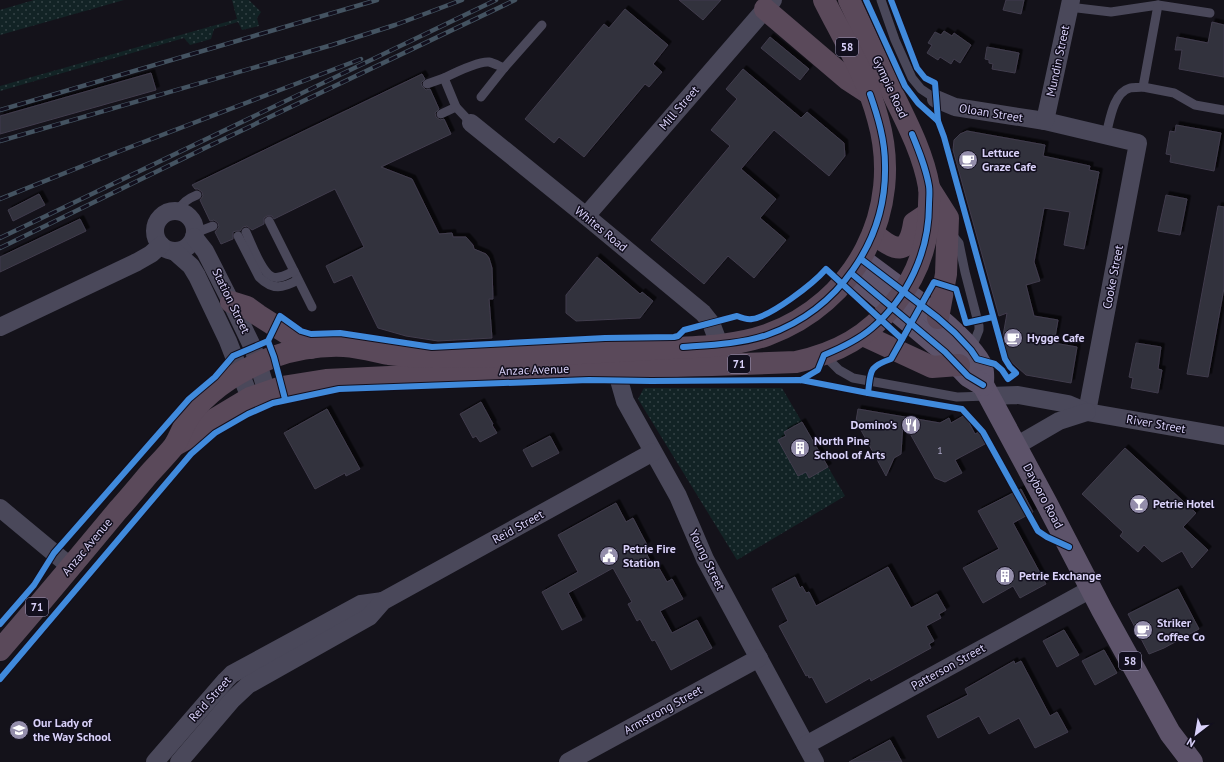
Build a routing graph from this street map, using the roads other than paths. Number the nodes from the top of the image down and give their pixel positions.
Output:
1 (824, 0) edge
2 (849, 0) edge
3 (881, 0) edge
4 (769, 4) edge
5 (1070, 4) edge
6 (1145, 4) edge
7 (1158, 5) junction
8 (1210, 13) dead end
9 (542, 25) dead end
10 (504, 68) junction
11 (444, 78) junction
12 (427, 84) dead end
13 (1143, 88) junction
14 (870, 94) junction
15 (480, 97) dead end
16 (936, 100) joint
17 (456, 107) junction
18 (1223, 110) dead end
19 (441, 114) dead end
20 (1045, 121) junction
21 (470, 123) joint
22 (1106, 135) junction
23 (1138, 142) joint
24 (929, 188) junction
25 (197, 195) dead end
26 (178, 211) junction
27 (929, 213) junction
28 (586, 216) junction
29 (269, 221) dead end
30 (213, 226) dead end
31 (948, 229) junction
32 (873, 233) junction
33 (195, 236) junction
34 (167, 248) junction
35 (856, 266) junction
36 (294, 271) junction
37 (298, 280) junction
38 (898, 300) junction
39 (231, 302) junction
40 (312, 307) dead end
41 (938, 318) junction
42 (0, 327) edge
43 (863, 335) junction
44 (719, 344) junction
45 (310, 348) junction
46 (824, 355) junction
47 (965, 358) junction
48 (617, 359) junction
49 (249, 368) junction
50 (986, 391) junction
51 (258, 395) junction
52 (1087, 412) junction
53 (1224, 436) edge
54 (175, 445) junction
55 (1016, 446) junction
56 (653, 452) junction
57 (0, 508) edge
58 (71, 567) junction
59 (1091, 589) junction
60 (383, 601) junction
61 (0, 650) edge
62 (758, 658) junction
63 (1170, 733) junction
64 (806, 745) junction
65 (155, 762) edge
66 (179, 762) edge
67 (568, 762) edge
68 (815, 762) edge
69 (1178, 762) edge
70 (1192, 762) edge

1 - 14 highway, Gympie Road / 58
2 - 24 highway, Gympie Road / 58
3 - 16 lane, Oloan Street
4 - 14 highway
4 - 28 street, Mill Street
5 - 6 lane
5 - 20 street, Mundin Street
6 - 7 lane
7 - 8 lane
7 - 13 lane
9 - 10 lane
10 - 11 lane
10 - 15 lane
11 - 12 lane
11 - 17 lane
13 - 18 lane
13 - 22 lane
14 - 32 highway, Gympie Road / 58
16 - 20 street, Oloan Street
17 - 19 lane
17 - 21 lane
20 - 22 street, Oloan Street
21 - 28 street, Whites Road
22 - 23 street, Oloan Street
23 - 52 street, Cooke Street
24 - 27 highway, Gympie Road / 58
24 - 31 highway, 58
25 - 26 lane
26 - 33 street
26 - 34 street
27 - 32 highway
27 - 38 highway, Gympie Road / 58
28 - 44 street, Whites Road
29 - 36 lane
30 - 33 lane
31 - 41 highway, 58
31 - 47 lane
32 - 35 highway, Gympie Road / 58
33 - 34 street
33 - 39 street, Station Street
34 - 42 street
34 - 49 street, Station Street
35 - 38 main road, Dayboro Road / 58
35 - 44 highway, Anzac Avenue / 71
36 - 37 lane
36 - 37 lane
37 - 40 lane
38 - 41 main road, Dayboro Road / 58
38 - 43 highway, Anzac Avenue / 71
38 - 47 main road, Dayboro Road / 58
39 - 45 highway
39 - 49 street, Station Street
41 - 47 main road, Dayboro Road / 58
43 - 46 highway, Anzac Avenue / 71
43 - 47 highway
44 - 48 highway, Anzac Avenue / 71
45 - 48 highway, Anzac Avenue / 71
45 - 49 highway, Anzac Avenue / 71
46 - 48 highway, Anzac Avenue / 71
46 - 50 lane
47 - 50 main road, Dayboro Road / 58
48 - 51 highway, Anzac Avenue / 71
48 - 56 street, Young Street
49 - 51 street, Station Street
49 - 54 highway, Anzac Avenue / 71
50 - 52 street, River Street
50 - 55 main road, Dayboro Road / 58
51 - 54 highway, Anzac Avenue / 71
52 - 53 street, River Street
52 - 55 street, River Street
54 - 58 highway, Anzac Avenue / 71
55 - 59 main road, Dayboro Road / 58
56 - 60 street, Reid Street
56 - 62 street, Young Street
57 - 58 street
58 - 61 highway, Anzac Avenue / 71
59 - 63 main road, Dayboro Road / 58
59 - 64 street, Patterson Street
60 - 65 street, Reid Street
60 - 66 street, Reid Street
62 - 64 street, Young Street
62 - 67 street, Armstrong Street
63 - 69 main road, Dayboro Road / 58
63 - 70 main road, Dayboro Road / 58
64 - 68 street, Young Street

